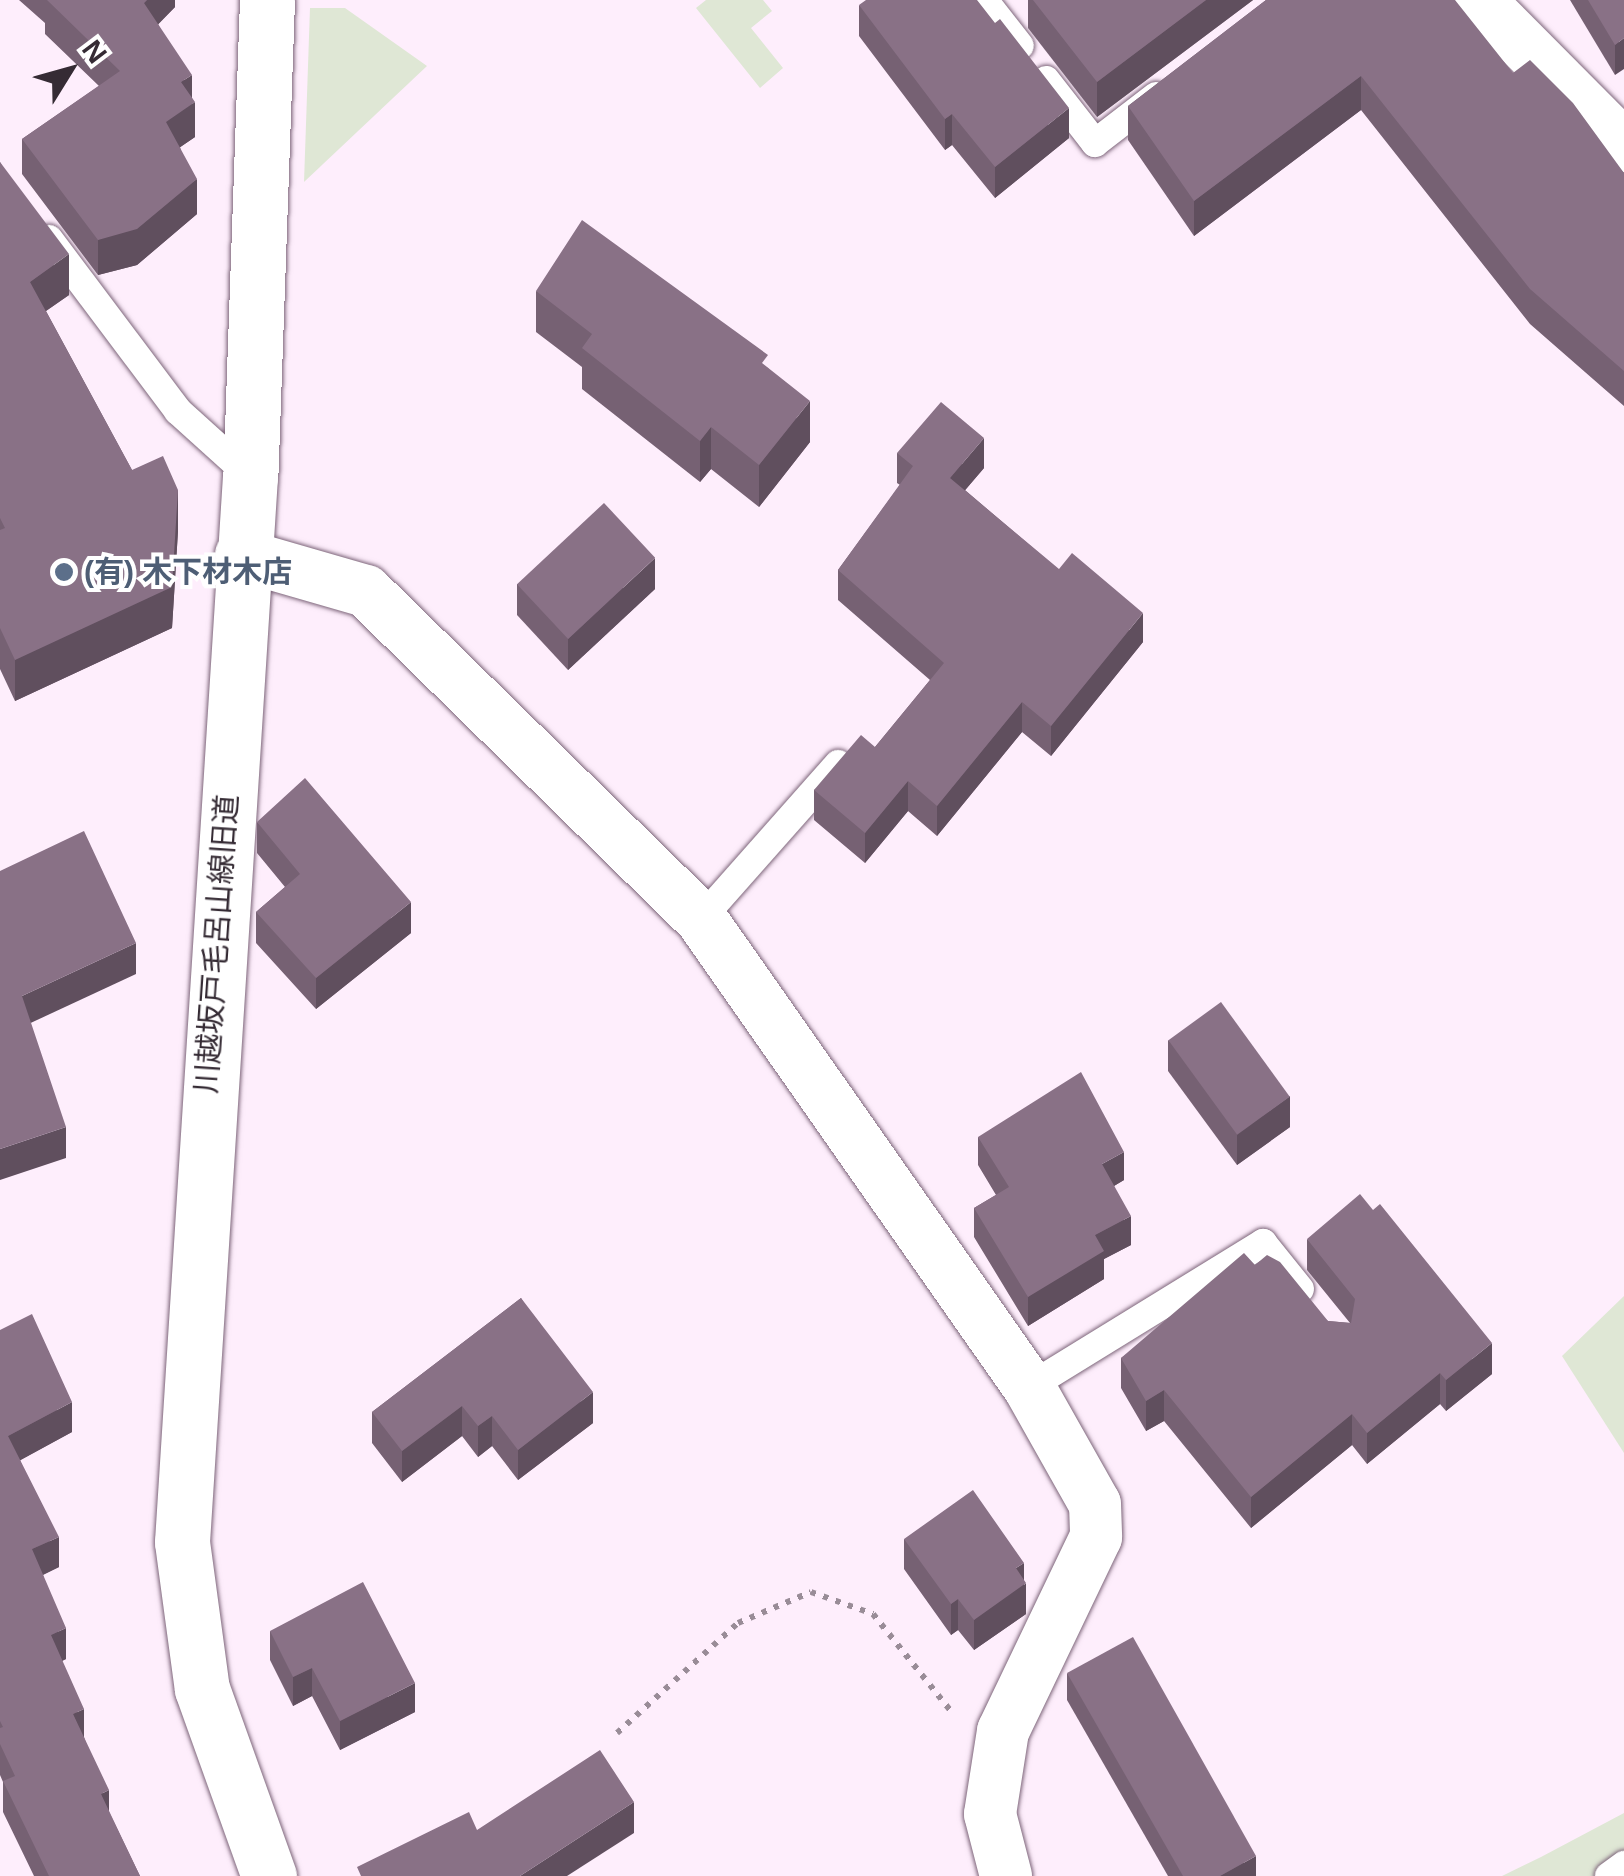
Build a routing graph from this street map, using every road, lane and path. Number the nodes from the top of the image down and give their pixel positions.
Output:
1 (268, 0) edge
2 (984, 0) edge
3 (1479, 0) edge
4 (1188, 72) edge
5 (1624, 146) edge
6 (36, 221) edge
7 (250, 476) junction
8 (241, 555) junction
9 (846, 756) edge
10 (701, 919) junction
11 (1319, 1312) edge
12 (1029, 1387) junction
13 (617, 1733) dead end
14 (994, 1766) junction
15 (1624, 1866) edge
16 (269, 1876) edge
17 (1006, 1876) edge
18 (1608, 1876) edge

1 - 7 street, 川越坂戸毛呂山線旧道
2 - 4 lane
3 - 5 street
6 - 7 lane
7 - 8 street, 川越坂戸毛呂山線旧道
8 - 10 street
8 - 16 street, 川越坂戸毛呂山線旧道
9 - 10 lane
10 - 12 street
11 - 12 lane
12 - 14 street
13 - 14 path
14 - 17 street
15 - 18 lane

